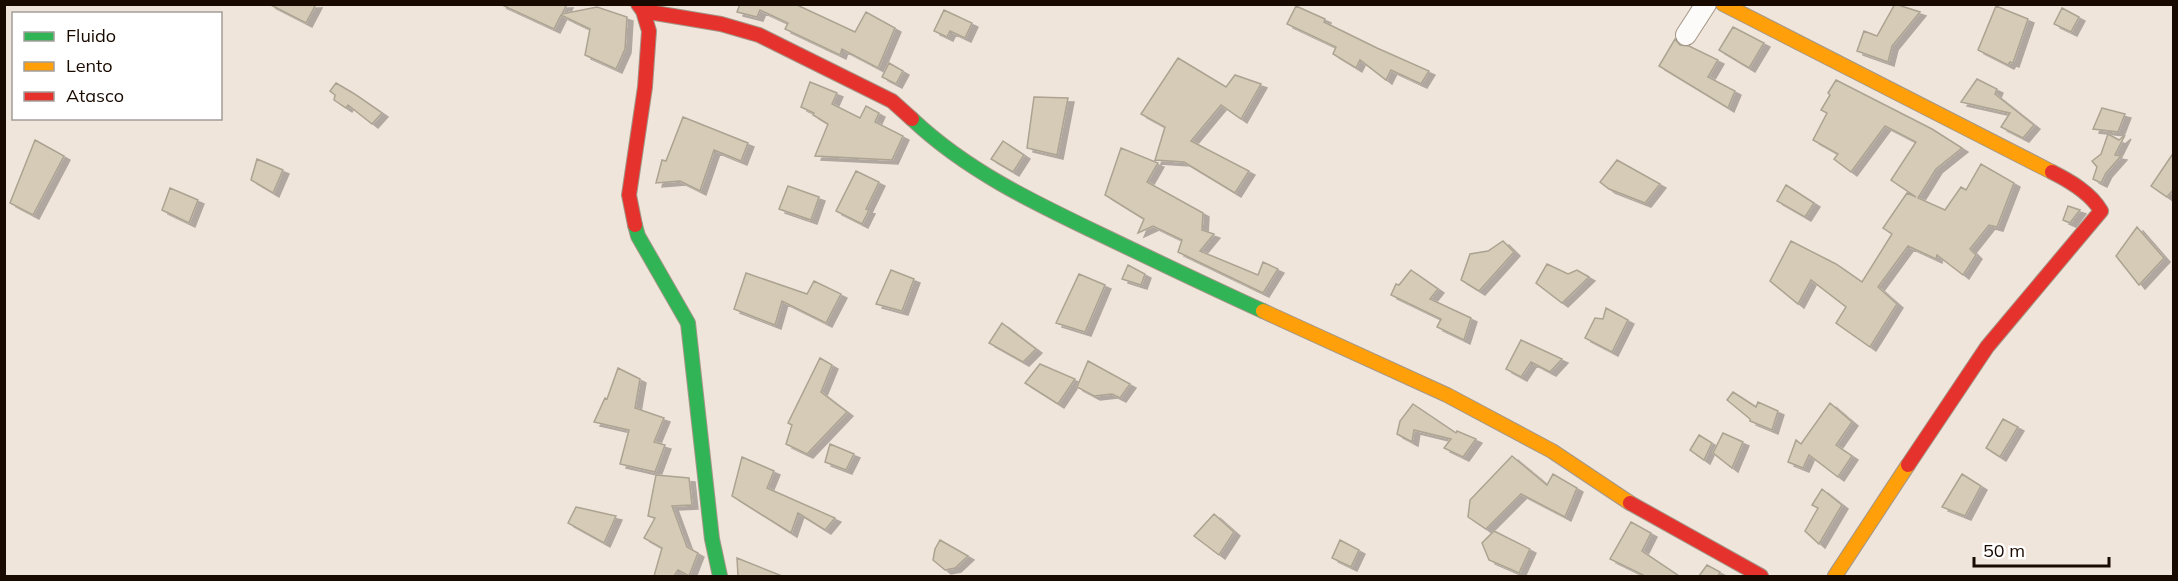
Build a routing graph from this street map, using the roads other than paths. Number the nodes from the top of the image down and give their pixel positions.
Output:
1 (1706, 4) edge
2 (1724, 4) edge
3 (640, 8) edge
4 (1686, 35) dead end
5 (715, 572) edge
6 (1761, 576) edge
7 (1835, 576) edge

1 - 4 street
2 - 7 street
3 - 5 street
3 - 6 street

